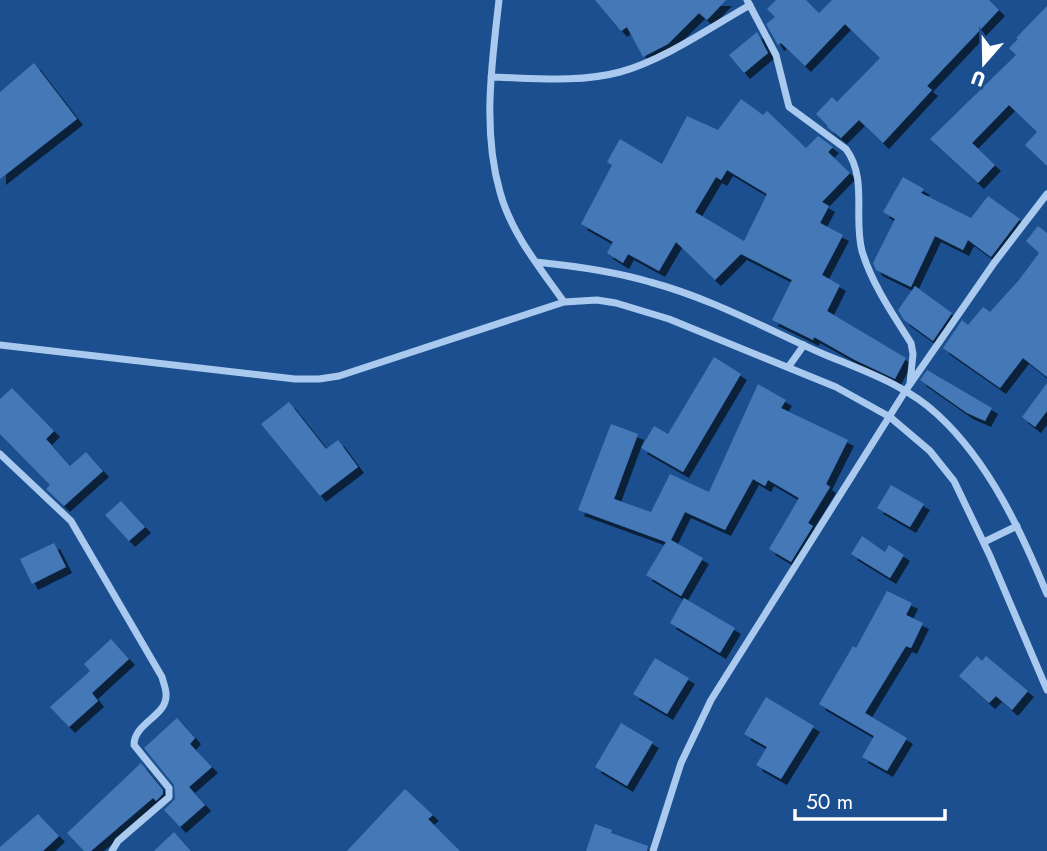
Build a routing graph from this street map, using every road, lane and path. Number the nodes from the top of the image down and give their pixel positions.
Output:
1 (499, 0) edge
2 (749, 2) edge
3 (491, 77) junction
4 (1047, 194) edge
5 (536, 262) junction
6 (564, 302) junction
7 (0, 345) edge
8 (804, 345) junction
9 (789, 366) junction
10 (908, 387) junction
11 (890, 417) junction
12 (0, 454) edge
13 (1017, 526) junction
14 (984, 542) junction
15 (1047, 594) edge
16 (1047, 690) edge
17 (112, 851) edge
18 (653, 851) edge

1 - 3 street
2 - 3 street
2 - 10 street
3 - 5 street
4 - 10 street
5 - 6 street
5 - 8 street
6 - 7 street
6 - 9 street
8 - 9 street
8 - 10 street
9 - 11 street
10 - 11 street
10 - 13 street
11 - 14 street
11 - 18 street
12 - 17 street
13 - 14 street
13 - 15 street
14 - 16 street

